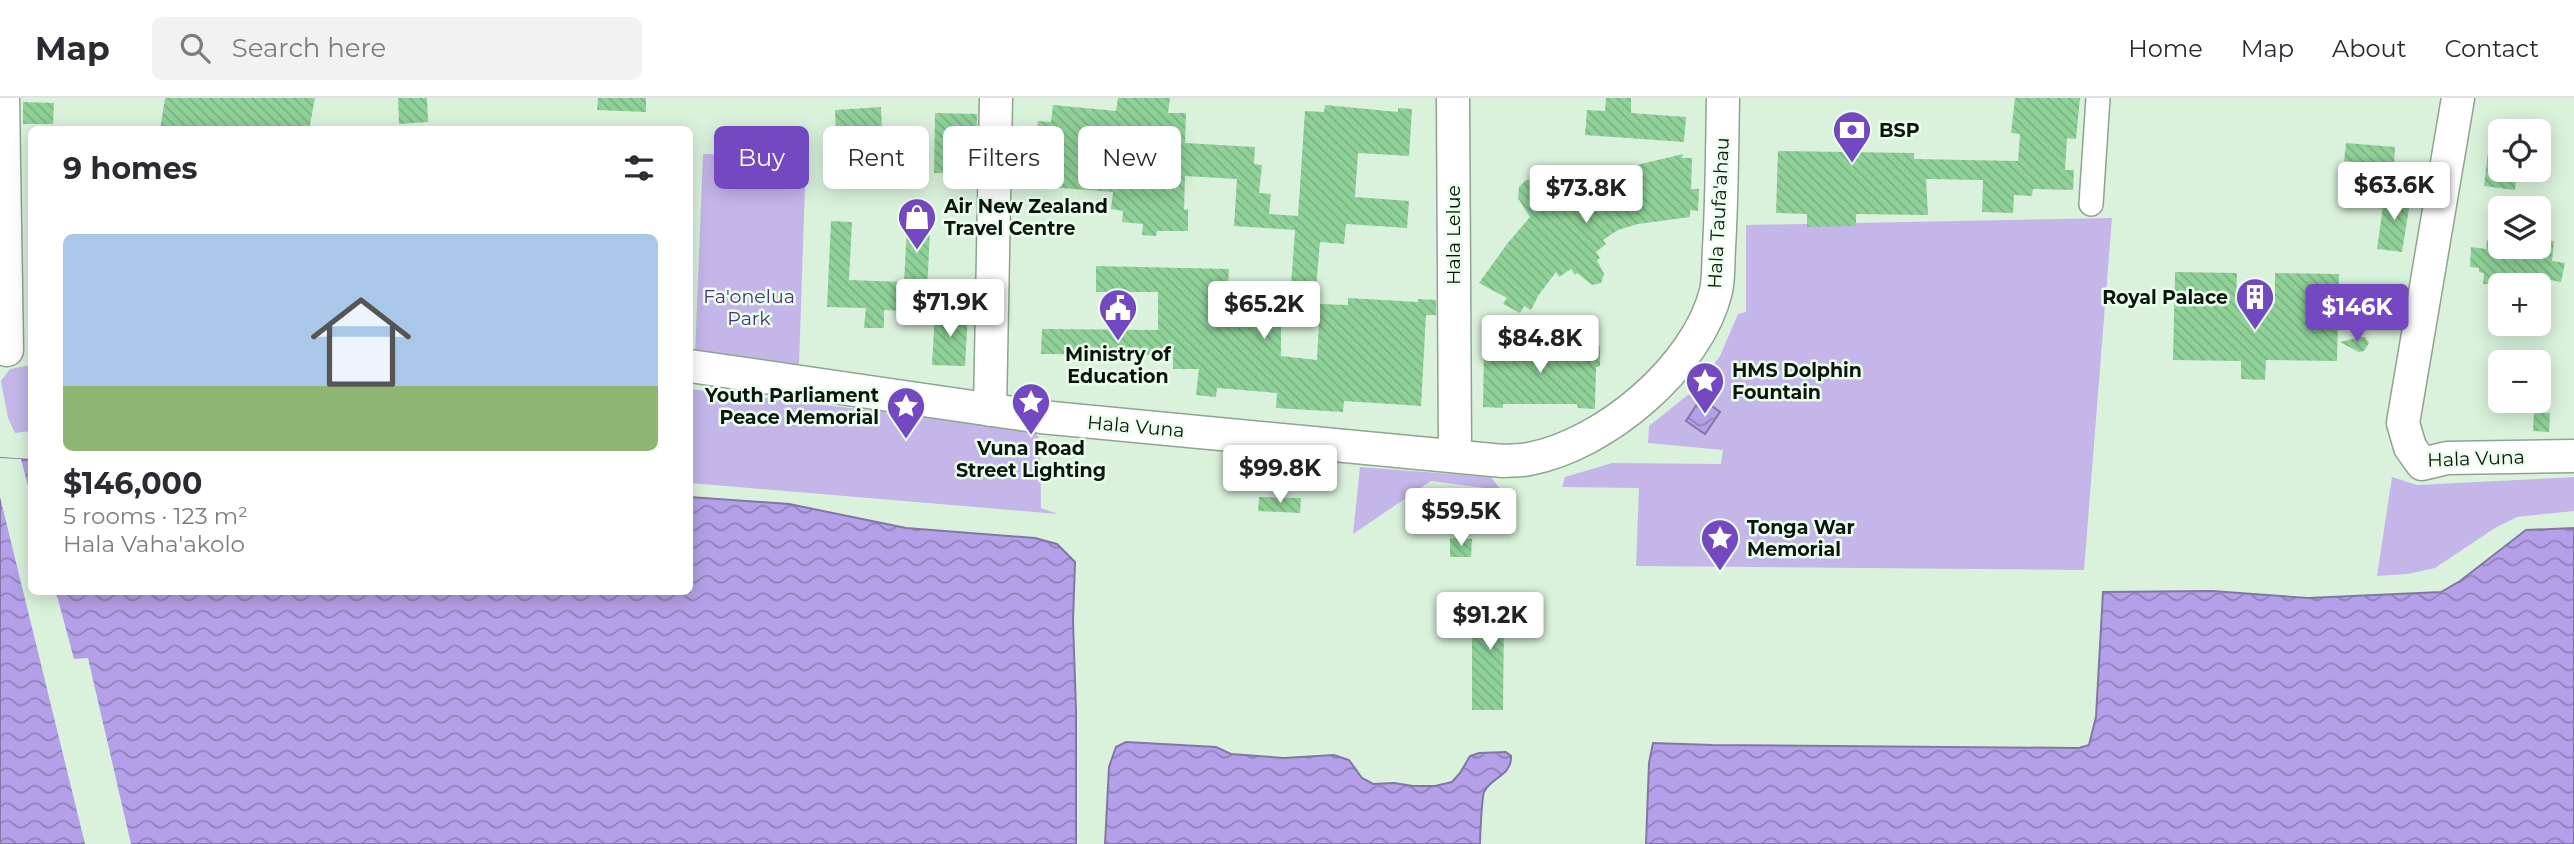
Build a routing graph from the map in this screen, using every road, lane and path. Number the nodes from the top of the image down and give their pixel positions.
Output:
1 (3, 98) edge
2 (996, 98) edge
3 (1453, 98) edge
4 (1723, 98) edge
5 (2098, 98) edge
6 (2458, 98) edge
7 (2091, 204) dead end
8 (13, 349) edge
9 (693, 366) edge
10 (990, 410) junction
11 (1582, 440) joint
12 (1455, 456) junction
13 (2574, 456) edge

1 - 8 main road
2 - 10 main road
3 - 12 main road, Hala Lelue
4 - 11 main road, Hala Taufa'ahau
5 - 7 street
6 - 13 main road, Hala Vuna
9 - 10 main road, Hala Vuna
10 - 12 main road, Hala Vuna
11 - 12 main road, Hala Vuna

